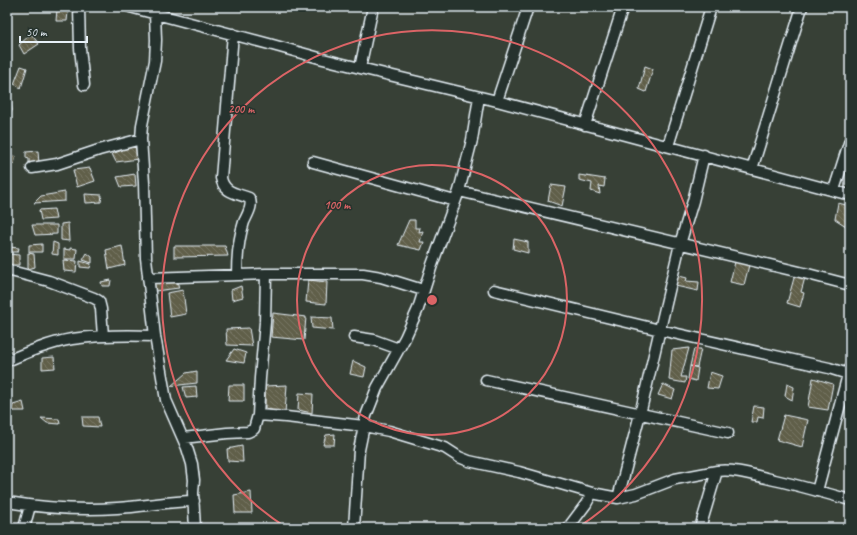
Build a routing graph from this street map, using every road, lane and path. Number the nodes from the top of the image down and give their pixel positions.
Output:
1 (79, 7) edge
2 (130, 7) edge
3 (373, 7) edge
4 (528, 7) edge
5 (622, 7) edge
6 (711, 7) edge
7 (802, 7) edge
8 (155, 13) junction
9 (233, 34) junction
10 (360, 68) junction
11 (84, 85) dead end
12 (479, 97) junction
13 (497, 101) junction
14 (585, 125) junction
15 (141, 138) junction
16 (850, 140) edge
17 (668, 146) junction
18 (704, 155) junction
19 (313, 162) dead end
20 (32, 168) dead end
21 (752, 169) junction
22 (834, 190) junction
23 (850, 195) edge
24 (457, 196) junction
25 (680, 244) junction
26 (7, 270) edge
27 (266, 274) junction
28 (237, 275) junction
29 (148, 278) junction
30 (850, 285) edge
31 (423, 290) junction
32 (494, 290) dead end
33 (660, 330) junction
34 (103, 336) junction
35 (155, 336) junction
36 (354, 337) dead end
37 (399, 349) junction
38 (7, 361) edge
39 (849, 370) edge
40 (486, 380) dead end
41 (640, 414) junction
42 (258, 415) junction
43 (364, 426) junction
44 (728, 433) dead end
45 (183, 438) junction
46 (717, 471) junction
47 (818, 491) junction
48 (592, 493) junction
49 (618, 498) junction
50 (850, 500) edge
51 (194, 501) junction
52 (7, 502) edge
53 (30, 506) junction
54 (24, 528) edge
55 (195, 528) edge
56 (354, 528) edge
57 (568, 528) edge
58 (700, 528) edge

1 - 11 street
2 - 8 street
3 - 10 street
4 - 13 street
5 - 14 street
6 - 17 street
7 - 21 street
8 - 9 street
8 - 15 street
9 - 10 street
9 - 28 street
10 - 12 street
12 - 13 street
12 - 24 street
13 - 14 street
14 - 17 street
15 - 20 street
15 - 29 street
16 - 22 street
17 - 18 street
18 - 21 street
18 - 25 street
19 - 24 street
21 - 22 street
22 - 23 street
24 - 25 street
24 - 31 street
25 - 30 street
25 - 33 street
26 - 34 street
27 - 28 street
27 - 31 street
27 - 42 street
28 - 29 street
29 - 35 street
31 - 37 street
32 - 33 street
33 - 39 street
33 - 41 street
34 - 35 street
34 - 38 street
35 - 45 street
36 - 37 street
37 - 43 street
39 - 47 street
40 - 41 street
41 - 44 street
41 - 49 street
42 - 43 street
42 - 45 street
43 - 48 street
43 - 56 street
45 - 51 street
46 - 47 street
46 - 49 street
46 - 58 street
47 - 50 street
48 - 49 street
48 - 57 street
51 - 53 street
51 - 55 street
52 - 53 street
53 - 54 street

